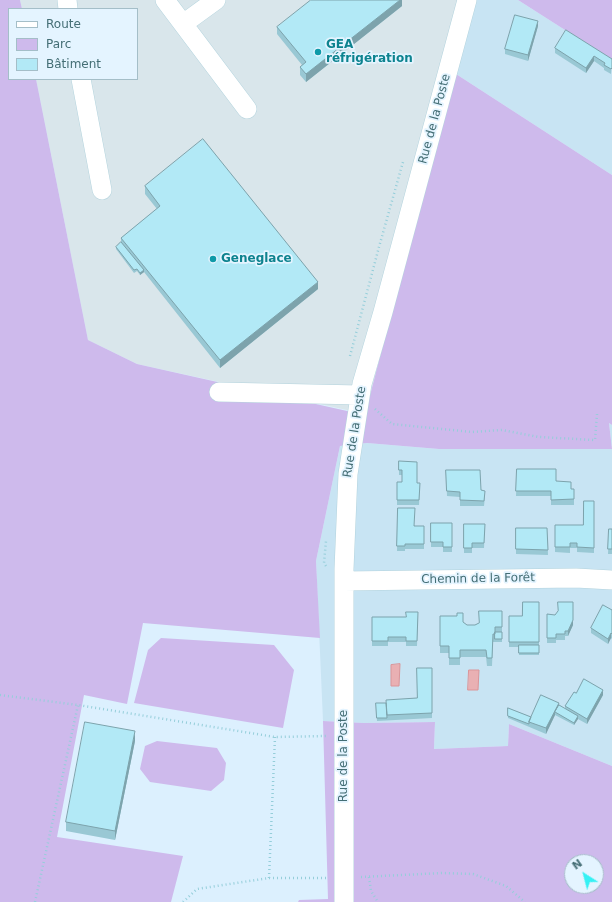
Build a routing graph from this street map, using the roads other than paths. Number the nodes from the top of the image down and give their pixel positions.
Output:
1 (165, 0) edge
2 (216, 0) edge
3 (467, 0) edge
4 (183, 24) junction
5 (81, 80) edge
6 (247, 109) dead end
7 (102, 190) dead end
8 (219, 392) dead end
9 (360, 395) junction
10 (612, 580) edge
11 (344, 581) junction
12 (344, 902) edge

1 - 4 street
2 - 4 street
3 - 9 street, Rue de la Poste
4 - 6 street
5 - 7 street
8 - 9 street
9 - 11 street, Rue de la Poste
10 - 11 street, Chemin de la Forêt
11 - 12 street, Rue de la Poste

